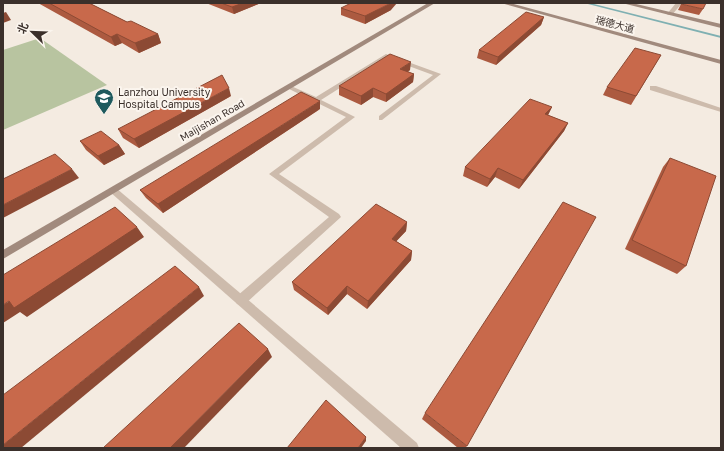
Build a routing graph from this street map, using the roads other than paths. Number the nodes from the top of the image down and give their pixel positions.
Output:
1 (432, 3) edge
2 (504, 3) edge
3 (625, 3) edge
4 (679, 3) edge
5 (670, 14) junction
6 (721, 26) edge
7 (721, 62) edge
8 (289, 87) junction
9 (654, 88) dead end
10 (316, 100) junction
11 (721, 110) edge
12 (382, 118) dead end
13 (113, 190) junction
14 (3, 254) edge
15 (241, 300) junction
16 (412, 448) edge

1 - 8 street, Maijishan Road
2 - 7 street, 瑞德大道
3 - 5 street, 瑞德大道
4 - 5 street
5 - 6 street, 瑞德大道
8 - 10 street
8 - 13 street, Maijishan Road
9 - 11 street
10 - 12 street
10 - 15 street
13 - 14 street, Maijishan Road
13 - 15 street
15 - 16 street

